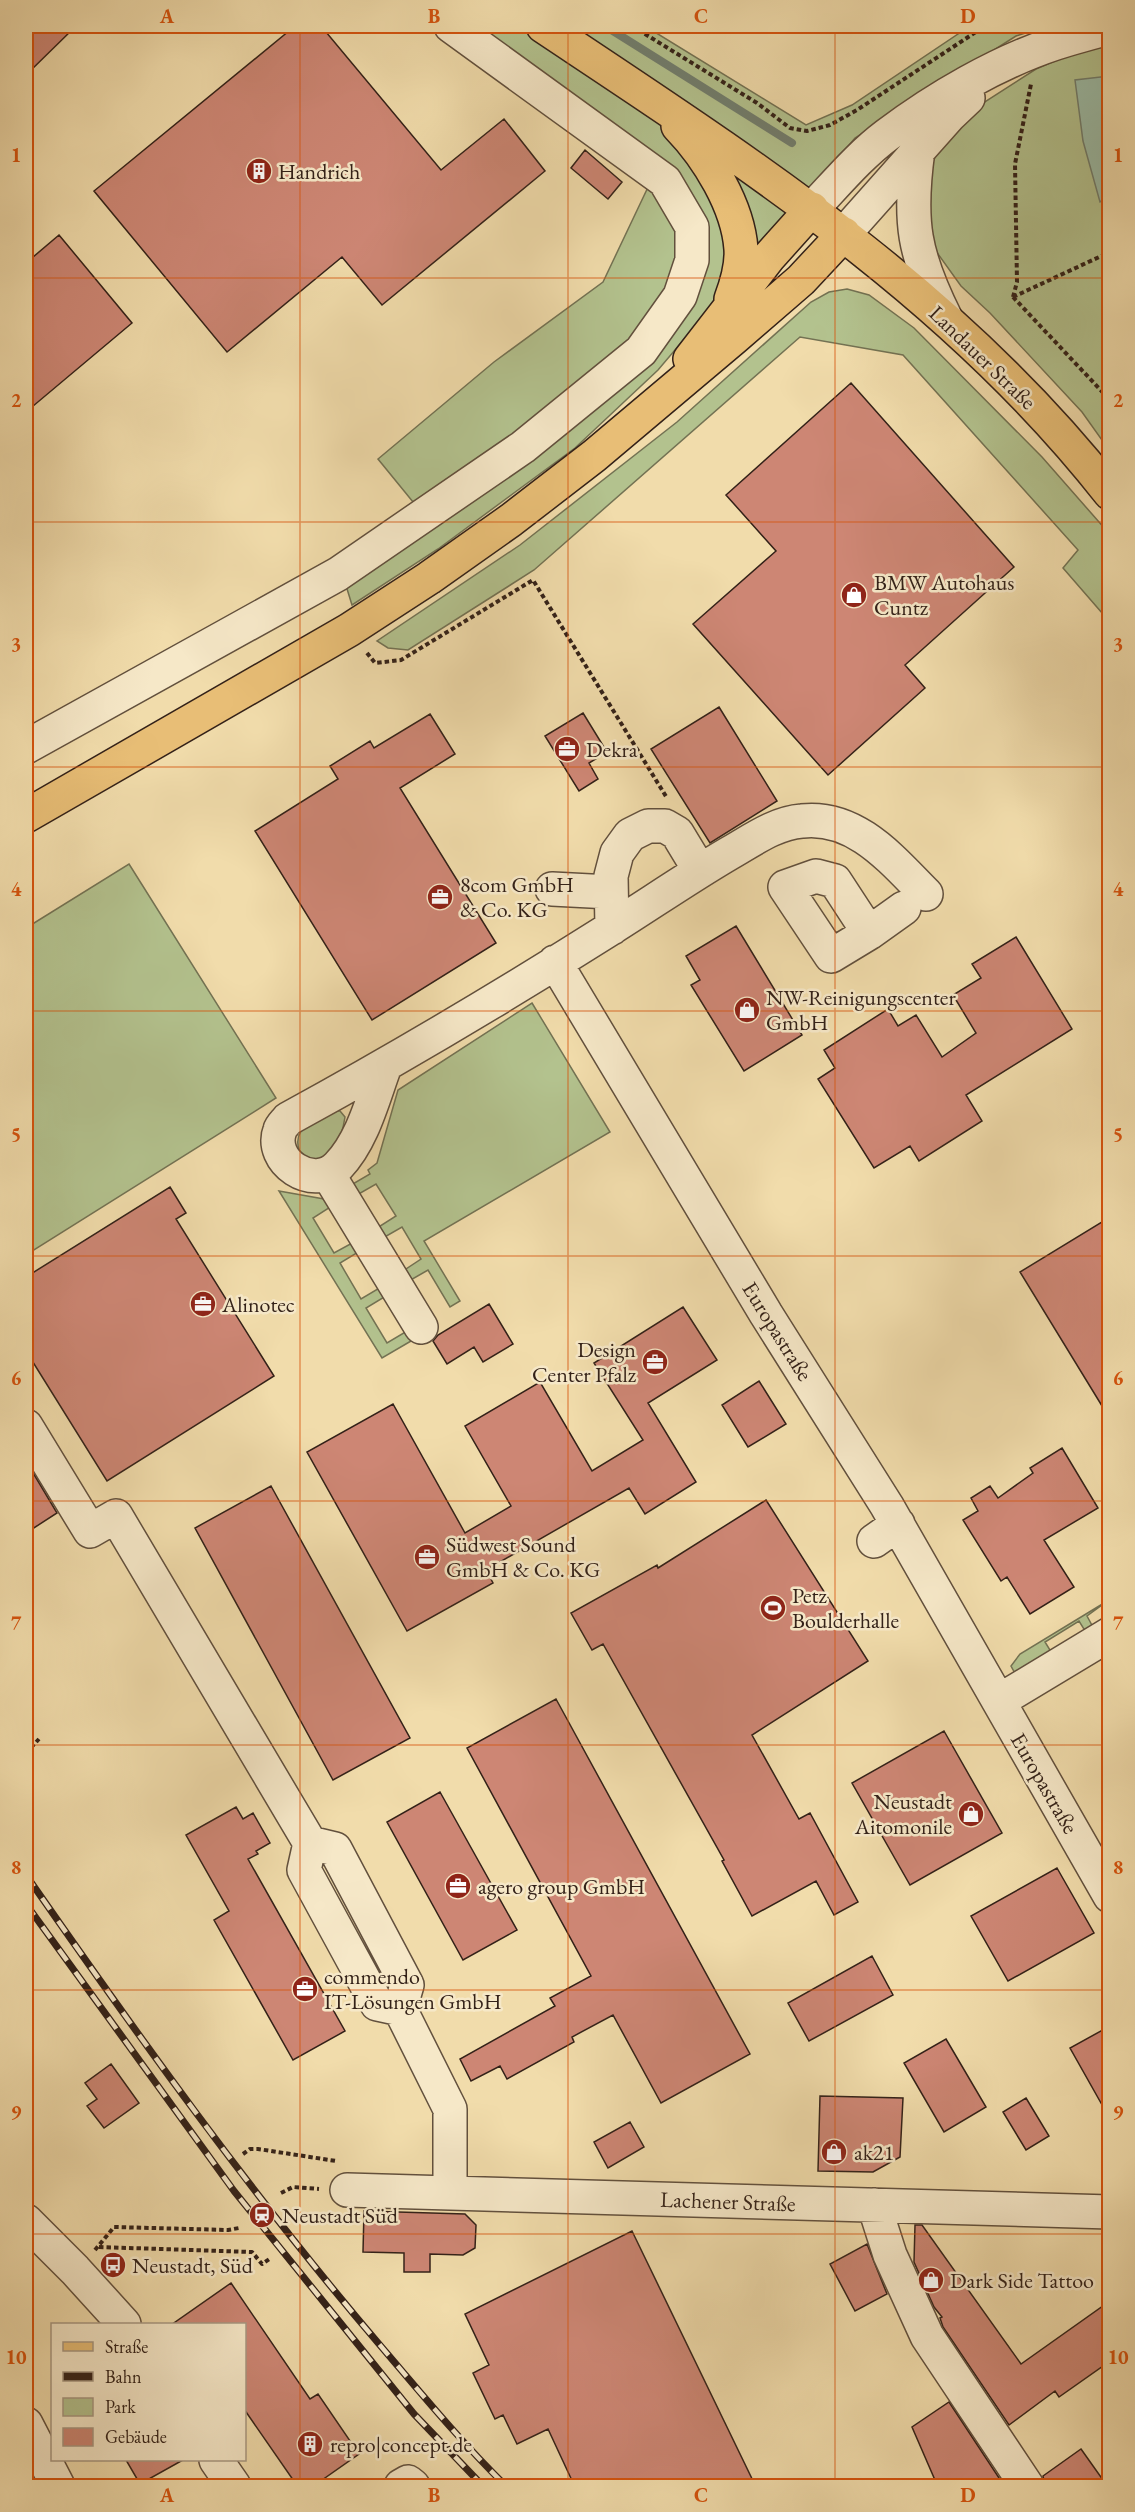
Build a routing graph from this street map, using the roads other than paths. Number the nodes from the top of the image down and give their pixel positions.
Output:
1 (451, 26) edge
2 (543, 26) edge
3 (1110, 27) edge
4 (1020, 58) junction
5 (650, 97) junction
6 (918, 150) junction
7 (812, 209) junction
8 (844, 234) junction
9 (728, 309) junction
10 (946, 319) junction
11 (660, 399) junction
12 (1110, 494) edge
13 (26, 747) edge
14 (26, 816) edge
15 (700, 871) junction
16 (552, 889) dead end
17 (610, 892) junction
18 (612, 928) junction
19 (869, 933) dead end
20 (555, 962) junction
21 (385, 1066) junction
22 (328, 1174) junction
23 (421, 1327) dead end
24 (26, 1426) edge
25 (1110, 1635) edge
26 (999, 1701) junction
27 (1110, 1896) edge
28 (342, 2176) road end
29 (450, 2193) junction
30 (874, 2205) junction
31 (1110, 2212) edge
32 (26, 2221) edge
33 (121, 2323) edge
34 (26, 2424) edge
35 (217, 2461) edge
36 (58, 2487) edge
37 (234, 2487) edge
38 (401, 2487) edge
39 (413, 2487) edge
40 (1027, 2487) edge

1 - 13 street
2 - 5 main road
3 - 4 street
4 - 6 street
4 - 7 street
5 - 7 main road, Landauer Straße
5 - 9 main road
6 - 8 street
6 - 10 street
7 - 8 main road, Landauer Straße
7 - 9 main road
8 - 10 main road, Landauer Straße
8 - 11 main road
9 - 11 main road
10 - 12 main road, Landauer Straße
11 - 14 main road
15 - 17 street
15 - 18 street
15 - 19 street
16 - 17 street
17 - 18 street
18 - 20 street
20 - 21 street
20 - 26 street, Europastraße
21 - 22 street
21 - 22 street
22 - 23 street
24 - 29 street
25 - 26 street
26 - 27 street, Europastraße
28 - 29 street, Lachener Straße
29 - 30 street, Lachener Straße
30 - 31 street, Lachener Straße
30 - 40 street
32 - 33 street
34 - 36 street
35 - 37 street
38 - 39 street

